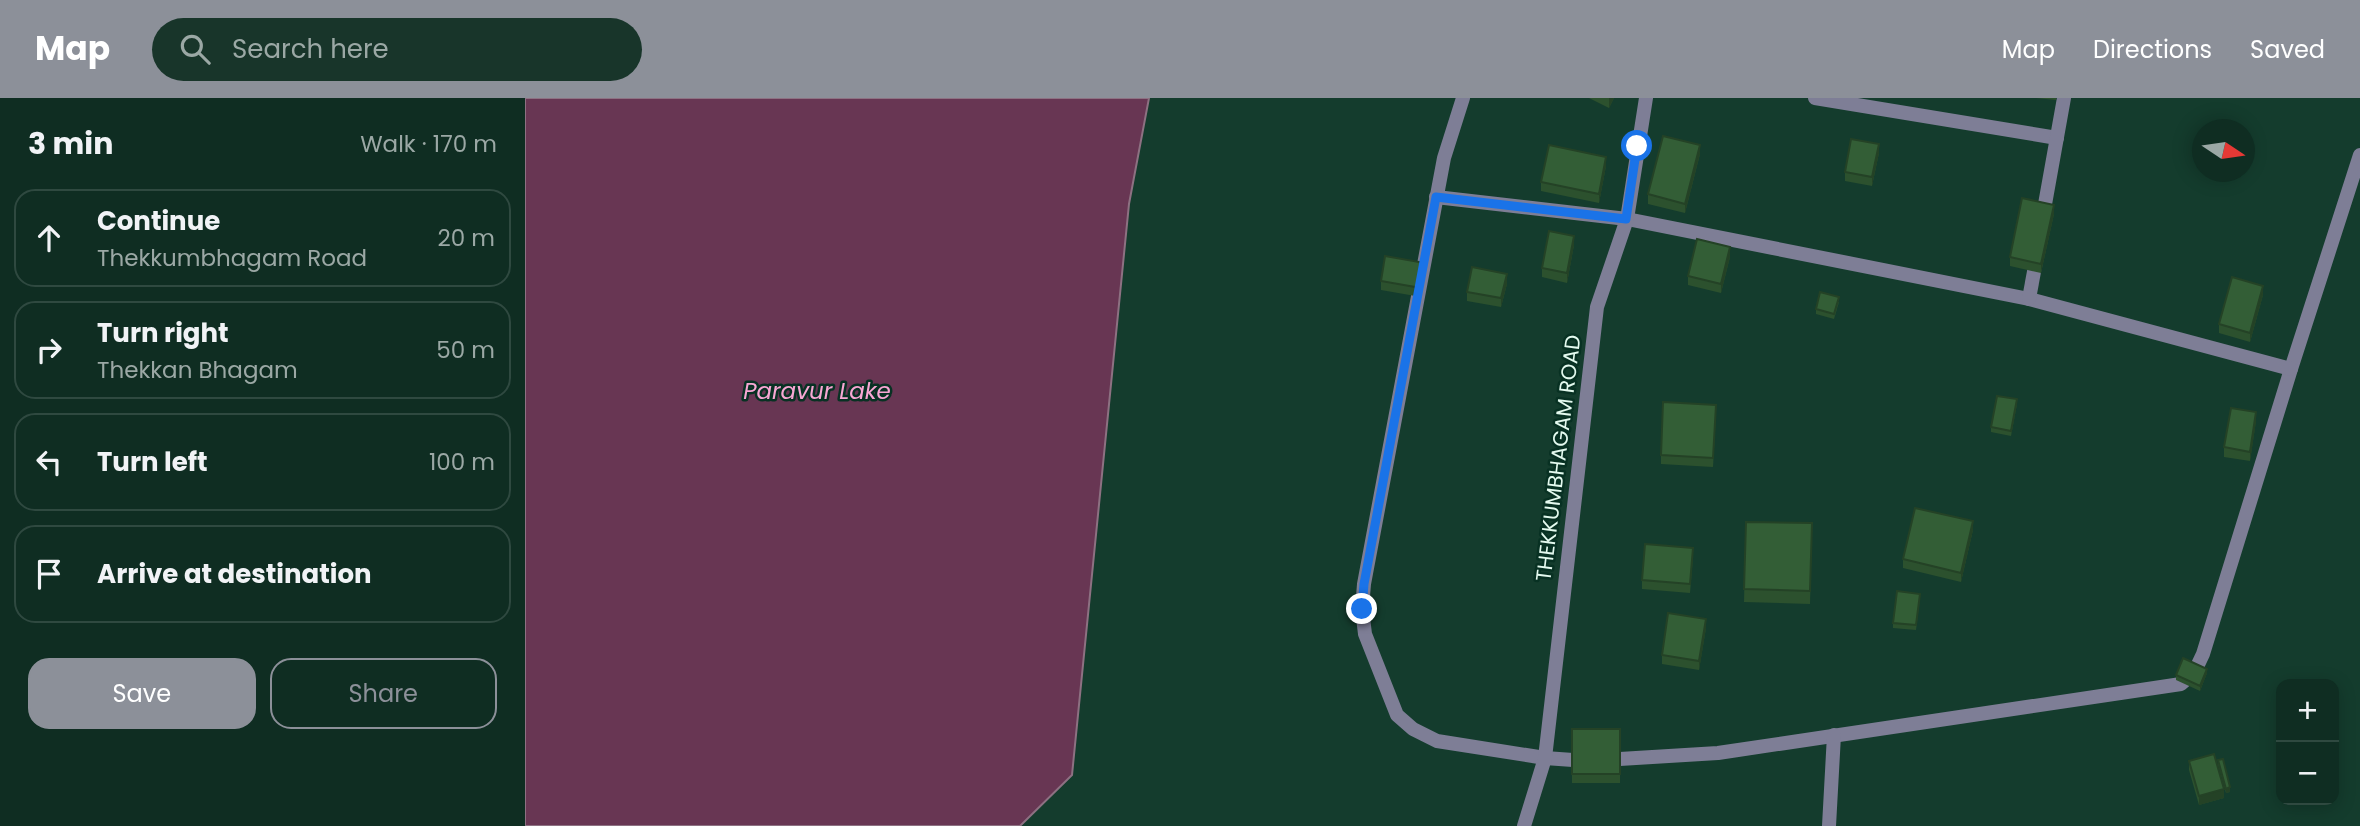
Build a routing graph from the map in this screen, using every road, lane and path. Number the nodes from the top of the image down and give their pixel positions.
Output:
1 (1463, 98) edge
2 (1646, 98) edge
3 (1815, 98) edge
4 (2064, 98) edge
5 (2057, 138) junction
6 (2360, 155) edge
7 (1436, 197) junction
8 (1626, 219) junction
9 (2029, 299) junction
10 (2291, 369) junction
11 (1834, 735) junction
12 (1545, 758) junction
13 (1524, 826) edge
14 (1829, 826) edge

1 - 7 street
2 - 8 street, THEKKUMBHAGAM ROAD
3 - 5 street
4 - 5 street
5 - 9 street
6 - 10 street
7 - 8 street
7 - 12 street
8 - 9 street
8 - 12 street, THEKKUMBHAGAM ROAD
9 - 10 street
10 - 11 street
11 - 12 street
11 - 14 street
12 - 13 street, THEKKUMBHAGAM ROAD

